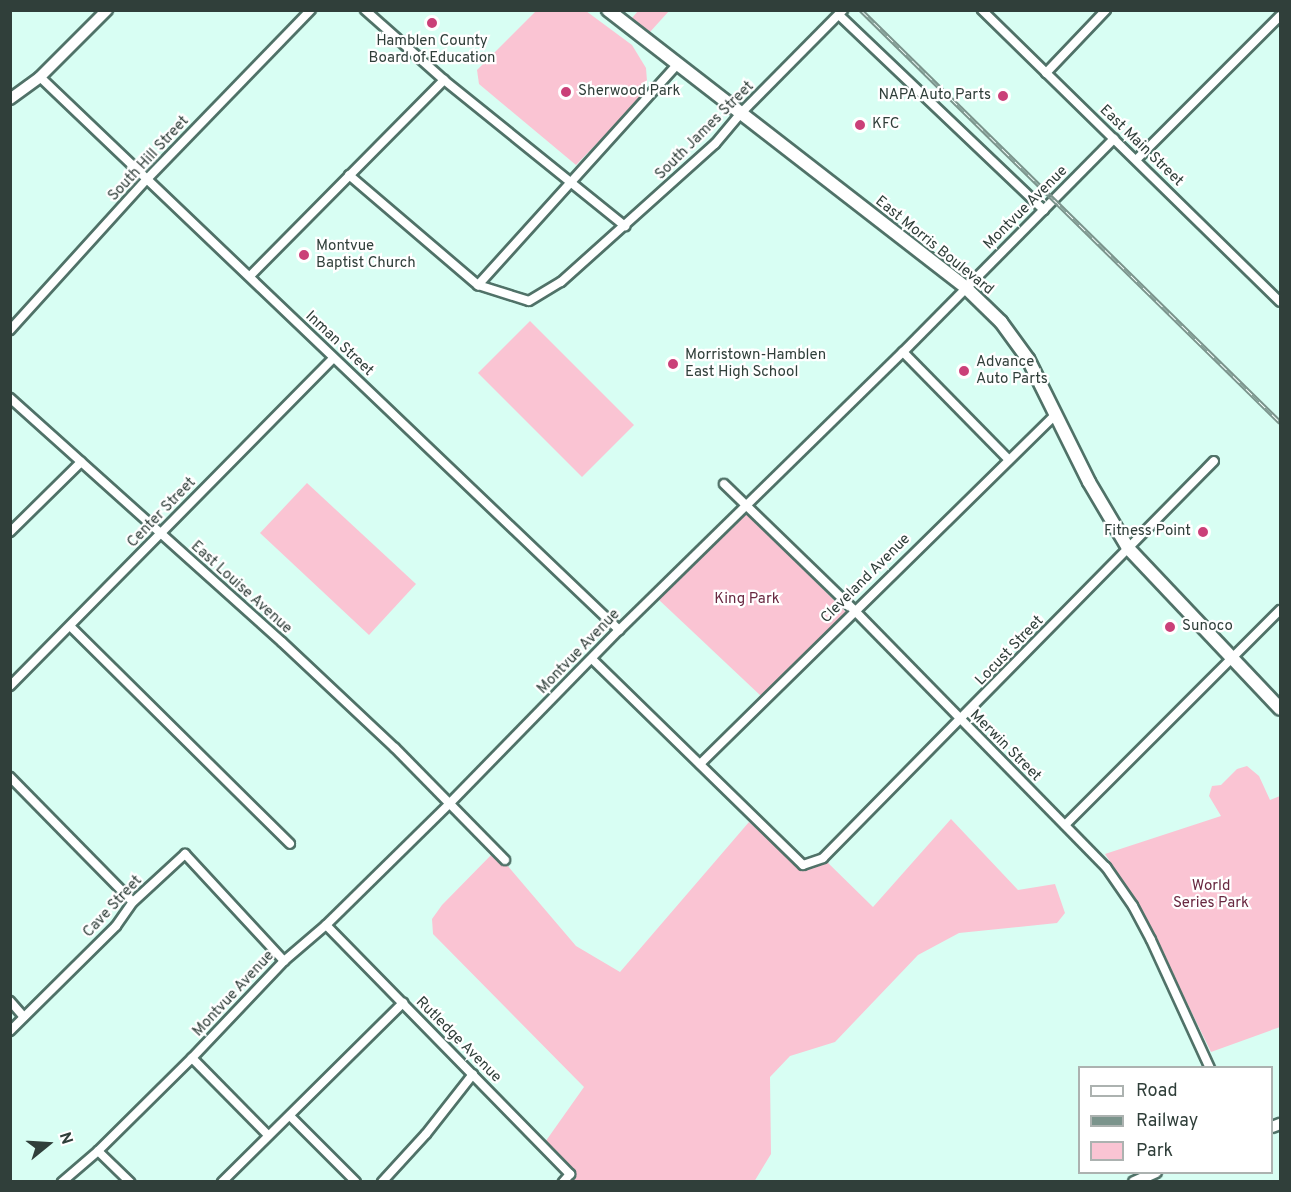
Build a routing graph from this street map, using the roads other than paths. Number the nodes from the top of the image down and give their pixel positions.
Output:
1 (107, 10) edge
2 (311, 10) edge
3 (365, 10) edge
4 (608, 10) edge
5 (982, 10) edge
6 (1106, 10) edge
7 (841, 13) edge
8 (1281, 16) edge
9 (678, 64) junction
10 (1046, 73) junction
11 (40, 76) junction
12 (444, 80) junction
13 (10, 99) edge
14 (741, 113) junction
15 (1114, 139) junction
16 (1137, 159) junction
17 (349, 175) junction
18 (148, 178) junction
19 (571, 180) junction
20 (1044, 210) junction
21 (625, 226) junction
22 (250, 276) junction
23 (478, 285) junction
24 (966, 288) junction
25 (1281, 302) edge
26 (10, 330) edge
27 (903, 352) junction
28 (333, 358) junction
29 (10, 398) edge
30 (1055, 415) junction
31 (1008, 459) junction
32 (1214, 461) dead end
33 (81, 462) junction
34 (724, 484) dead end
35 (746, 504) junction
36 (10, 532) edge
37 (160, 534) junction
38 (1128, 548) junction
39 (854, 610) junction
40 (1281, 610) edge
41 (71, 627) junction
42 (619, 630) junction
43 (592, 659) junction
44 (1233, 660) junction
45 (10, 686) edge
46 (1281, 708) edge
47 (961, 720) junction
48 (700, 764) junction
49 (10, 777) edge
50 (450, 803) junction
51 (1065, 825) junction
52 (290, 844) dead end
53 (505, 860) dead end
54 (133, 902) junction
55 (326, 925) junction
56 (284, 961) junction
57 (10, 1001) edge
58 (403, 1003) junction
59 (24, 1017) junction
60 (10, 1031) edge
61 (192, 1058) junction
62 (1209, 1066) edge
63 (473, 1074) junction
64 (290, 1116) junction
65 (268, 1134) junction
66 (98, 1151) junction
67 (1154, 1174) edge
68 (62, 1182) edge
69 (130, 1182) edge
70 (222, 1182) edge
71 (356, 1182) edge
72 (382, 1182) edge
73 (563, 1182) edge
74 (1134, 1182) edge

1 - 11 main road
2 - 18 street, South Hill Street
3 - 12 street
4 - 9 main road, East Morris Boulevard
5 - 10 street, East Main Street
6 - 10 street
7 - 14 street, South James Street
7 - 20 street
8 - 16 street
9 - 14 main road, East Morris Boulevard
9 - 19 street
10 - 15 street, East Main Street
11 - 13 main road
11 - 18 street, Inman Street
12 - 17 street
12 - 19 street
14 - 21 street, South James Street
14 - 24 main road, East Morris Boulevard
15 - 16 street, East Main Street
15 - 20 street, Montvue Avenue
16 - 25 street, East Main Street
17 - 22 street
17 - 23 street
18 - 22 street, Inman Street
18 - 26 street, South Hill Street
19 - 21 street
19 - 23 street
20 - 24 street, Montvue Avenue
21 - 23 street, South James Street
22 - 28 street, Inman Street
24 - 27 street, Montvue Avenue
24 - 30 main road, East Morris Boulevard
27 - 31 street
27 - 35 street, Montvue Avenue
28 - 37 street, Center Street
28 - 42 street, Inman Street
29 - 33 street, East Louise Avenue
30 - 31 street, Cleveland Avenue
30 - 38 main road, East Morris Boulevard
31 - 39 street, Cleveland Avenue
32 - 38 street, Locust Street
33 - 36 street
33 - 37 street, East Louise Avenue
34 - 35 street, Merwin Street
35 - 39 street, Merwin Street
35 - 42 street, Montvue Avenue
37 - 41 street, Center Street
37 - 50 street, East Louise Avenue
38 - 44 main road, East Morris Boulevard
38 - 47 street, Locust Street
39 - 47 street, Merwin Street
39 - 48 street, Cleveland Avenue
40 - 44 street
41 - 45 street, Center Street
41 - 52 street
42 - 43 street, Montvue Avenue
43 - 48 street
43 - 50 street, Montvue Avenue
44 - 46 main road, East Morris Boulevard
44 - 51 street
47 - 48 street, Locust Street
47 - 51 street, Merwin Street
49 - 54 street
50 - 53 street, East Louise Avenue
50 - 55 street, Montvue Avenue
51 - 62 street, Merwin Street
54 - 56 street, Cave Street
54 - 59 street, Cave Street
55 - 56 street, Montvue Avenue
55 - 58 street, Rutledge Avenue
56 - 61 street, Montvue Avenue
57 - 59 street
58 - 63 street, Rutledge Avenue
58 - 64 street
59 - 60 street, Cave Street
61 - 65 street
61 - 66 street, Montvue Avenue
63 - 72 street
63 - 73 street, Rutledge Avenue
64 - 65 street
64 - 71 street
65 - 70 street
66 - 68 street, Montvue Avenue
66 - 69 street
67 - 74 main road

